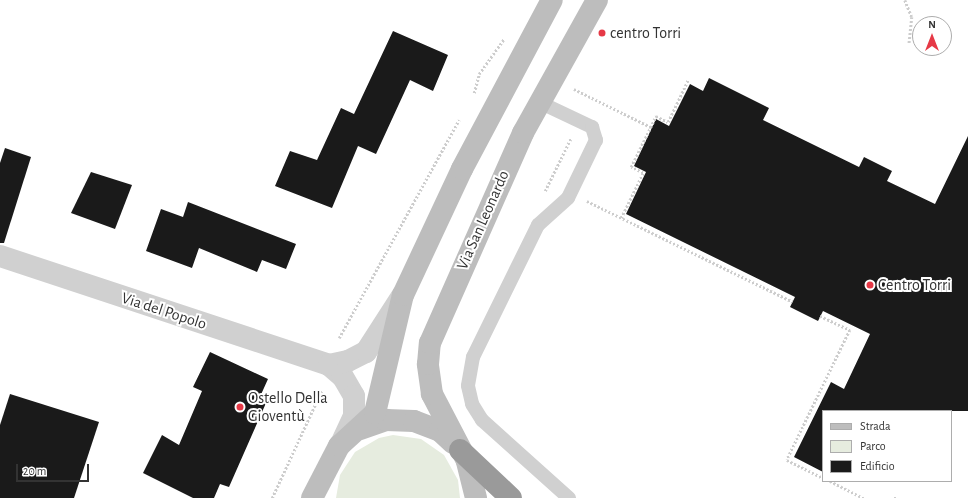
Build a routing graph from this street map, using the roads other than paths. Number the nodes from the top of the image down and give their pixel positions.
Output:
1 (552, 0) edge
2 (597, 0) edge
3 (539, 102) junction
4 (0, 256) edge
5 (403, 295) junction
6 (329, 365) junction
7 (360, 429) junction
8 (339, 446) junction
9 (460, 450) junction
10 (325, 470) junction
11 (312, 498) edge
12 (320, 498) edge
13 (476, 498) edge
14 (511, 498) edge
15 (569, 498) edge

1 - 5 main road, Via San Leonardo
2 - 3 main road, Via San Leonardo
3 - 9 main road, Via San Leonardo
3 - 15 lane
4 - 6 street, Via del Popolo
5 - 6 street
5 - 7 main road, Via San Leonardo
6 - 8 street, Via del Popolo
7 - 8 main road, Via San Leonardo
7 - 9 main road, Via San Leonardo
8 - 10 main road, Via San Leonardo
9 - 13 main road, Via San Leonardo
9 - 14 highway
10 - 11 main road, Via San Leonardo
10 - 12 main road, Via San Leonardo

